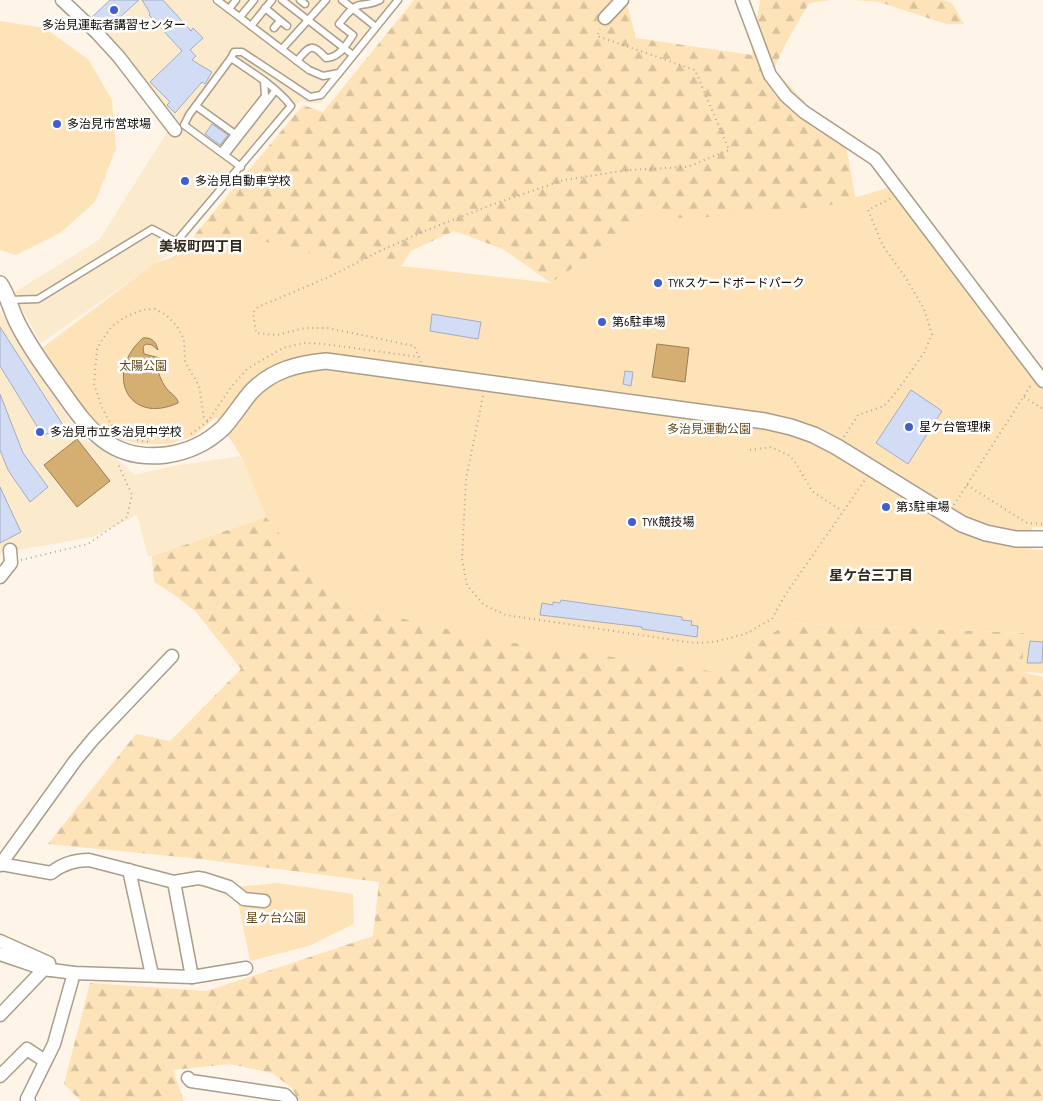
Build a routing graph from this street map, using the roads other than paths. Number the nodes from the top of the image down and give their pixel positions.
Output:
1 (62, 0) edge
2 (217, 0) edge
3 (236, 0) edge
4 (254, 0) edge
5 (272, 0) edge
6 (282, 0) edge
7 (326, 0) edge
8 (342, 0) edge
9 (380, 0) edge
10 (398, 0) edge
11 (622, 0) edge
12 (742, 0) edge
13 (265, 8) junction
14 (353, 8) junction
15 (229, 9) junction
16 (240, 17) junction
17 (605, 18) road end
18 (280, 21) junction
19 (309, 21) junction
20 (251, 26) junction
21 (287, 26) dead end
22 (376, 27) junction
23 (274, 28) dead end
24 (343, 48) junction
25 (282, 49) junction
26 (353, 55) junction
27 (230, 58) junction
28 (297, 61) junction
29 (339, 74) junction
30 (264, 81) junction
31 (275, 91) junction
32 (196, 106) junction
33 (175, 130) dead end
34 (235, 134) junction
35 (223, 154) junction
36 (241, 167) junction
37 (0, 284) edge
38 (9, 300) junction
39 (1037, 382) edge
40 (1043, 539) edge
41 (11, 556) road end
42 (0, 577) edge
43 (172, 656) dead end
44 (0, 864) edge
45 (129, 870) junction
46 (174, 882) junction
47 (264, 901) dead end
48 (0, 940) edge
49 (0, 954) edge
50 (246, 968) dead end
51 (47, 970) junction
52 (74, 973) junction
53 (152, 975) junction
54 (192, 976) junction
55 (0, 1016) edge
56 (45, 1061) junction
57 (0, 1076) edge
58 (188, 1078) dead end
59 (29, 1101) edge
60 (292, 1101) edge

1 - 33 street
2 - 15 lane
3 - 15 lane
4 - 16 lane
5 - 13 lane
6 - 19 lane
7 - 19 lane
8 - 14 lane
9 - 14 lane
10 - 22 lane
11 - 17 street
12 - 39 street
13 - 18 lane
13 - 20 lane
14 - 22 lane
14 - 24 lane
15 - 16 lane
16 - 20 lane
18 - 21 lane
18 - 23 lane
19 - 24 lane
19 - 25 lane
20 - 25 lane
22 - 26 lane
24 - 26 lane
24 - 28 lane
25 - 28 lane
26 - 29 lane
27 - 29 lane
27 - 30 lane
27 - 32 lane
28 - 29 lane
30 - 31 lane
30 - 34 lane
31 - 35 lane
31 - 36 lane
32 - 34 lane
32 - 35 lane
34 - 35 lane
35 - 36 lane
36 - 38 lane
37 - 38 street
38 - 40 street
41 - 42 street
43 - 44 street
44 - 45 street
45 - 46 street
45 - 53 street
46 - 47 street
46 - 54 street
48 - 51 street
49 - 51 street
50 - 54 street
51 - 52 street
51 - 55 street
52 - 53 street
52 - 56 street
53 - 54 street
56 - 57 street
56 - 59 street
58 - 60 street

